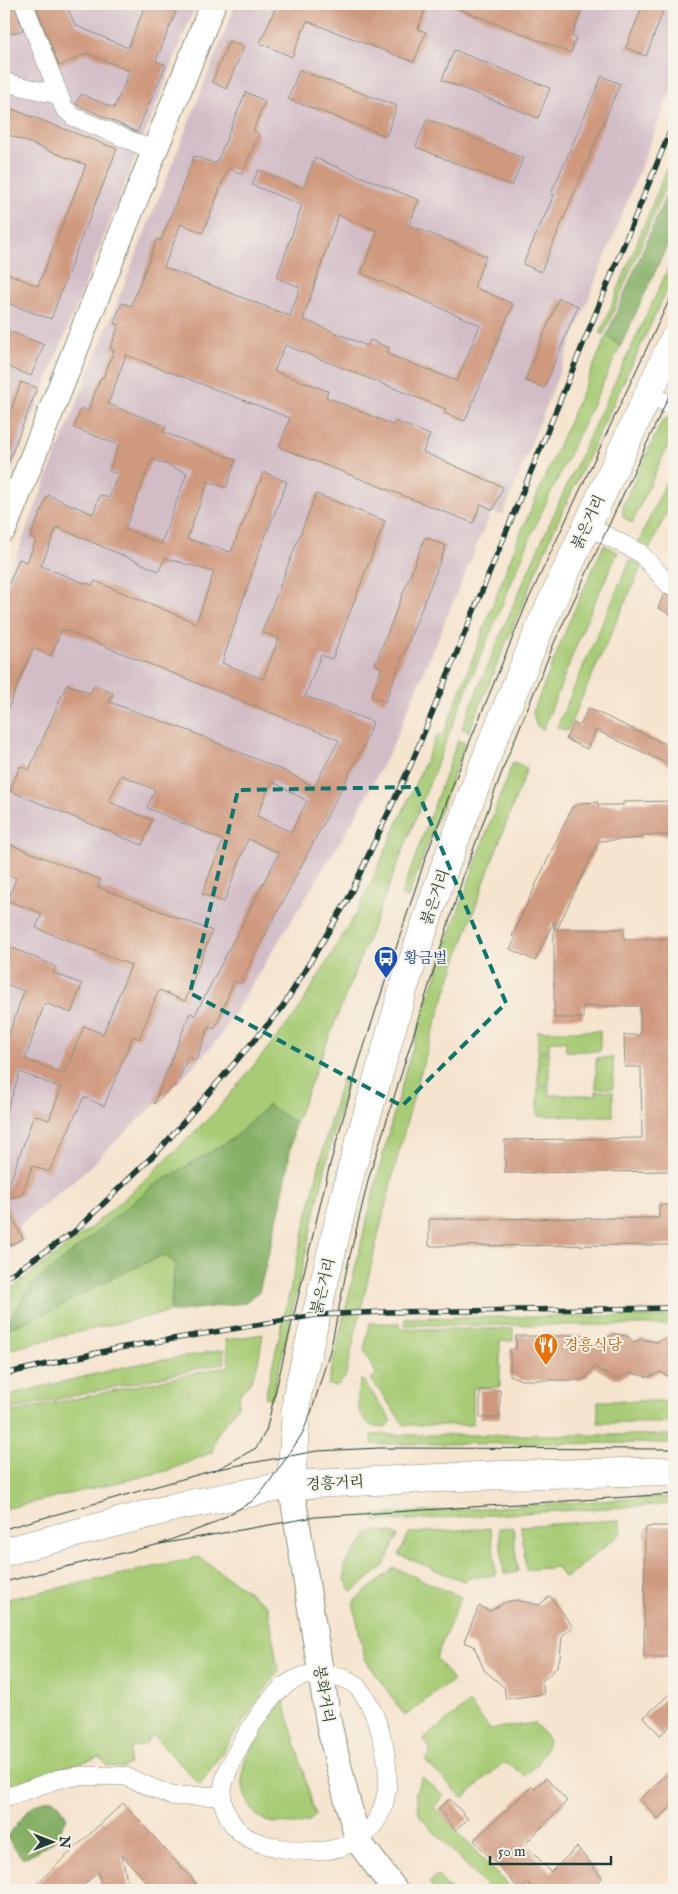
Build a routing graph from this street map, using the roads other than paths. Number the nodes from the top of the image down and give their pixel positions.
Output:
1 (24, 4) edge
2 (213, 4) edge
3 (4, 82) edge
4 (58, 95) junction
5 (153, 150) junction
6 (674, 338) edge
7 (648, 393) junction
8 (674, 407) edge
9 (11, 489) edge
10 (586, 525) junction
11 (4, 529) edge
12 (674, 587) edge
13 (674, 1472) edge
14 (291, 1485) junction
15 (4, 1552) edge
16 (320, 1672) junction
17 (222, 1796) junction
18 (4, 1798) edge
19 (358, 1841) junction
20 (395, 1890) edge

1 - 4 street
2 - 5 street
3 - 4 street
4 - 5 street
5 - 9 street
6 - 7 main road, 붉은거리
7 - 8 street
7 - 10 main road, 붉은거리
9 - 11 street
10 - 12 street
10 - 14 main road, 붉은거리
13 - 14 main road, 경흥거리
14 - 15 main road, 경흥거리
14 - 16 street, 봉화거리
16 - 17 street
16 - 19 street, 봉화거리
16 - 19 street
17 - 18 street
17 - 19 street
19 - 20 street, 봉화거리

